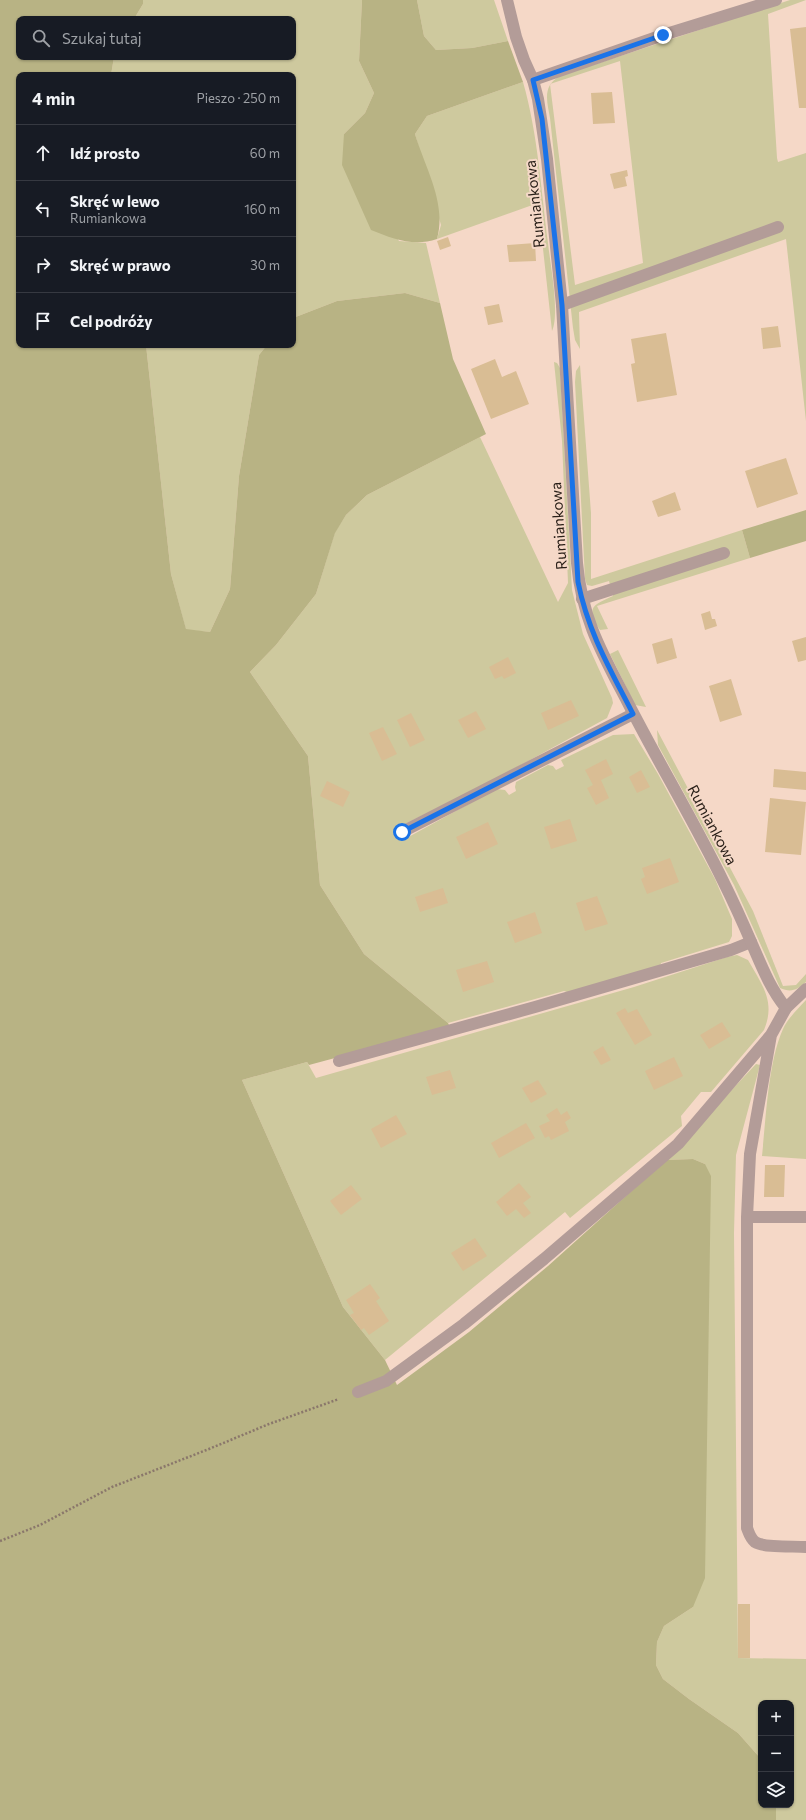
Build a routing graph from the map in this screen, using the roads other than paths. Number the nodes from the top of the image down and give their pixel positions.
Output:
1 (507, 0) edge
2 (776, 0) edge
3 (533, 80) junction
4 (778, 227) dead end
5 (562, 305) junction
6 (724, 552) dead end
7 (582, 599) junction
8 (633, 714) junction
9 (402, 832) dead end
10 (751, 942) junction
11 (806, 989) edge
12 (786, 1008) junction
13 (771, 1035) junction
14 (339, 1061) dead end
15 (747, 1217) junction
16 (806, 1217) edge
17 (358, 1392) road end
18 (806, 1547) edge

1 - 3 street, Rumiankowa
2 - 3 street
3 - 5 street, Rumiankowa
4 - 5 street
5 - 7 street, Rumiankowa
6 - 7 street
7 - 8 street, Rumiankowa
8 - 9 street
8 - 10 street, Rumiankowa
10 - 12 street, Rumiankowa
10 - 14 street
11 - 12 street
12 - 13 street
13 - 15 street
13 - 17 street
15 - 16 street
15 - 18 street

